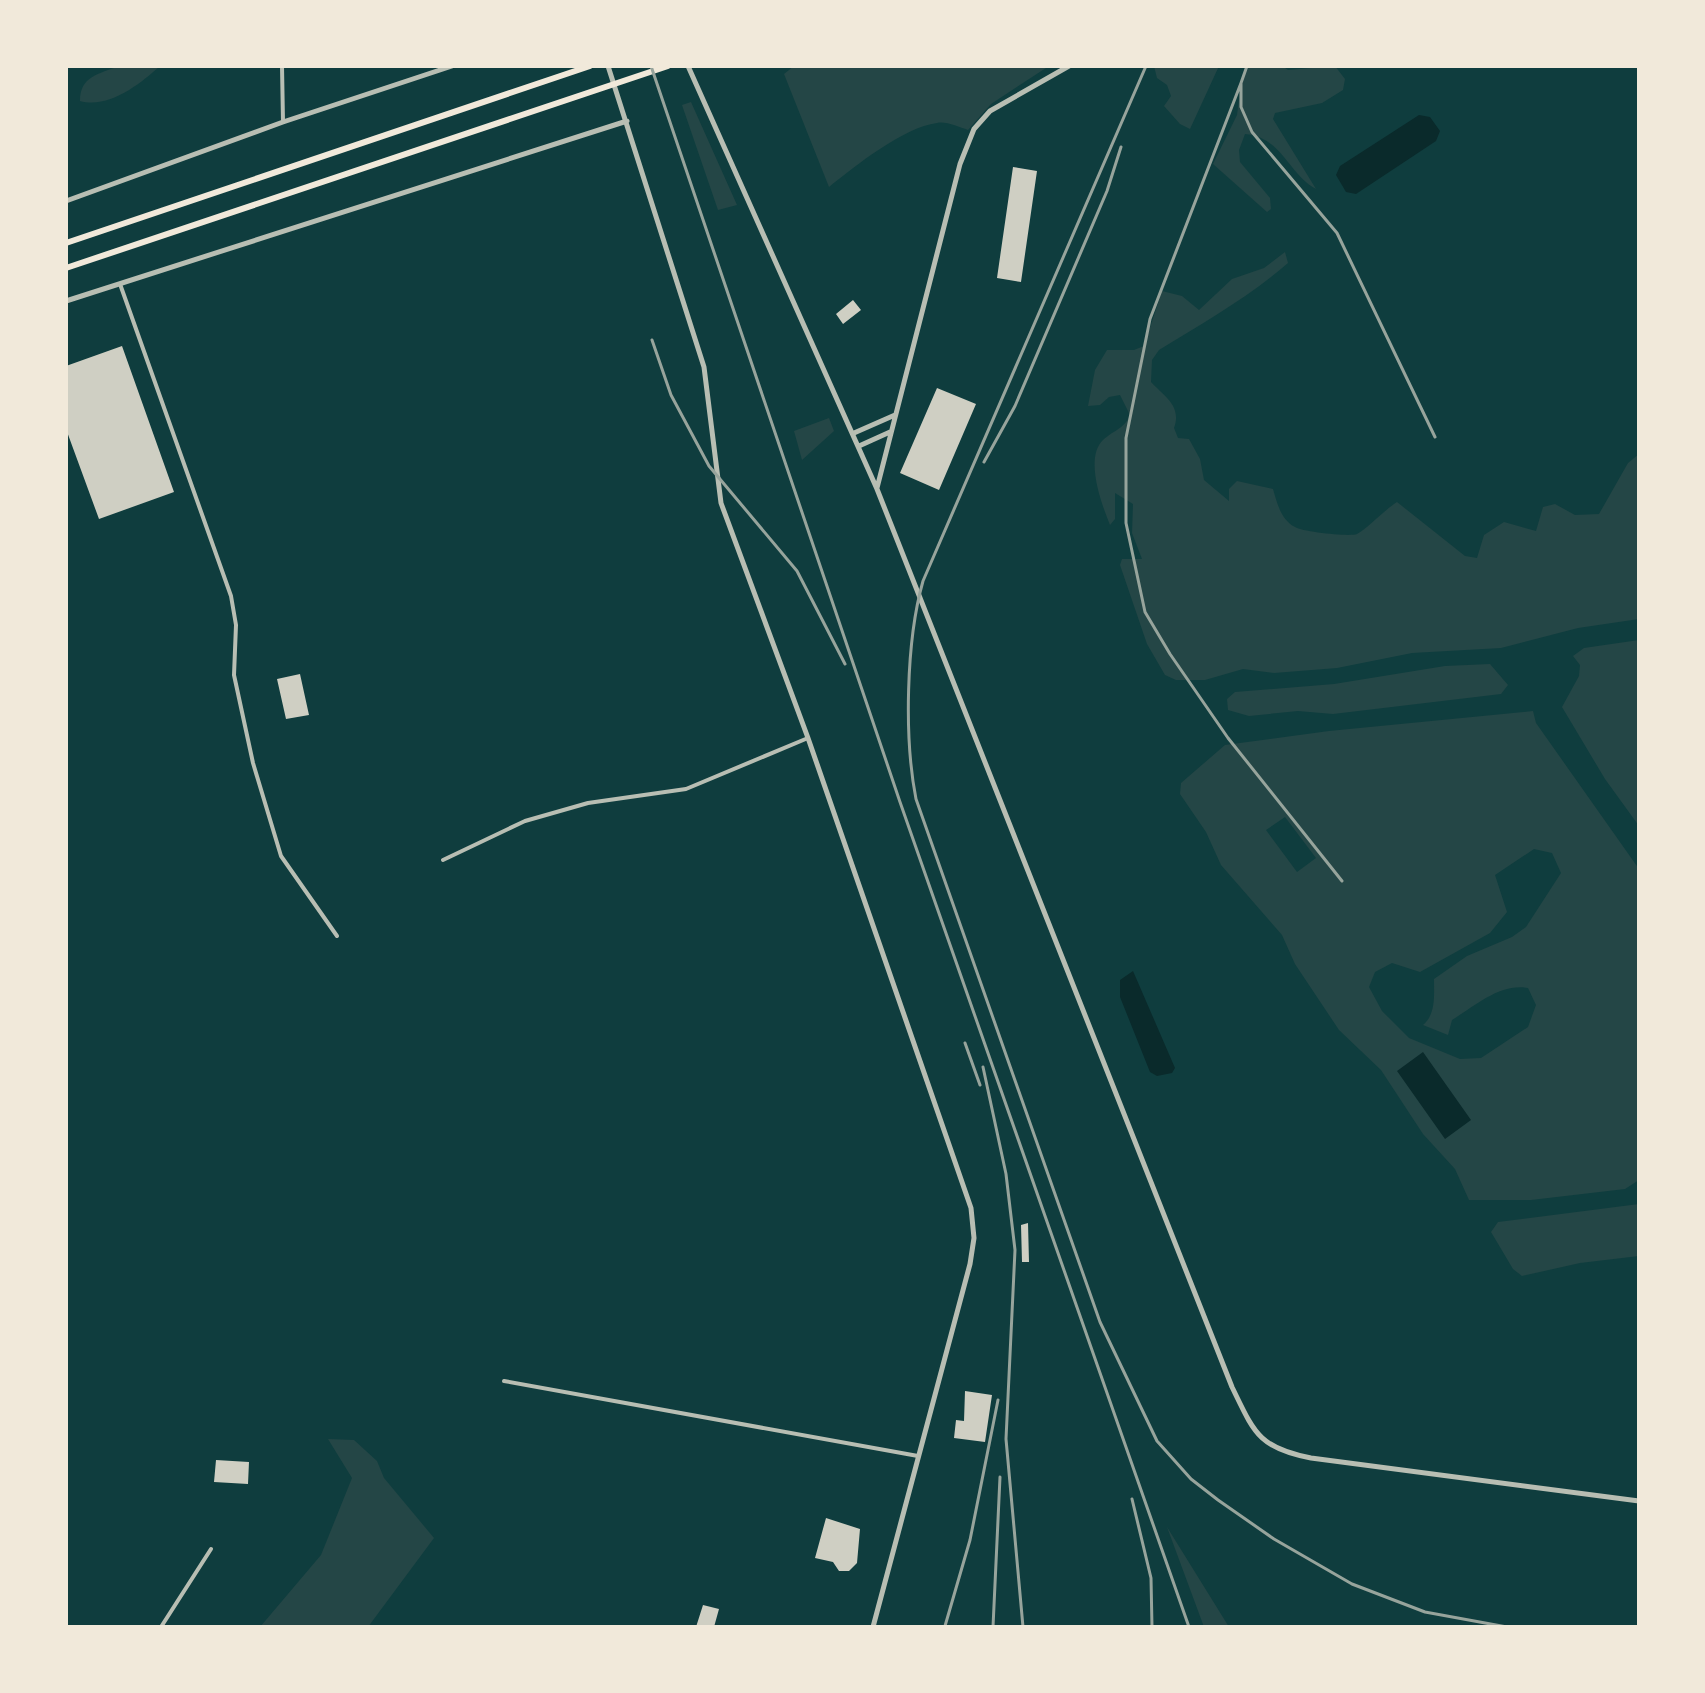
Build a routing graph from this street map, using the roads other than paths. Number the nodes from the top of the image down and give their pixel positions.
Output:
1 (282, 66) edge
2 (452, 66) edge
3 (590, 66) edge
4 (608, 66) edge
5 (668, 66) edge
6 (688, 66) edge
7 (1069, 66) edge
8 (627, 121) junction
9 (283, 122) junction
10 (66, 201) edge
11 (66, 243) edge
12 (66, 268) edge
13 (120, 284) junction
14 (66, 301) edge
15 (896, 414) junction
16 (890, 432) junction
17 (853, 433) junction
18 (859, 446) junction
19 (877, 489) junction
20 (808, 738) junction
21 (443, 860) dead end
22 (337, 936) dead end
23 (504, 1381) dead end
24 (920, 1456) junction
25 (1639, 1501) edge
26 (211, 1549) dead end
27 (161, 1627) edge
28 (873, 1627) edge

1 - 9 street
2 - 9 street
3 - 11 highway
4 - 8 street
5 - 12 highway
6 - 17 street
7 - 15 street
8 - 13 street
8 - 20 street
9 - 10 street
13 - 14 street
13 - 22 street
15 - 16 street
15 - 17 street
16 - 18 street
16 - 19 street
17 - 18 street
18 - 19 street
19 - 25 street
20 - 21 street
20 - 24 street
23 - 24 street
24 - 28 street
26 - 27 street

